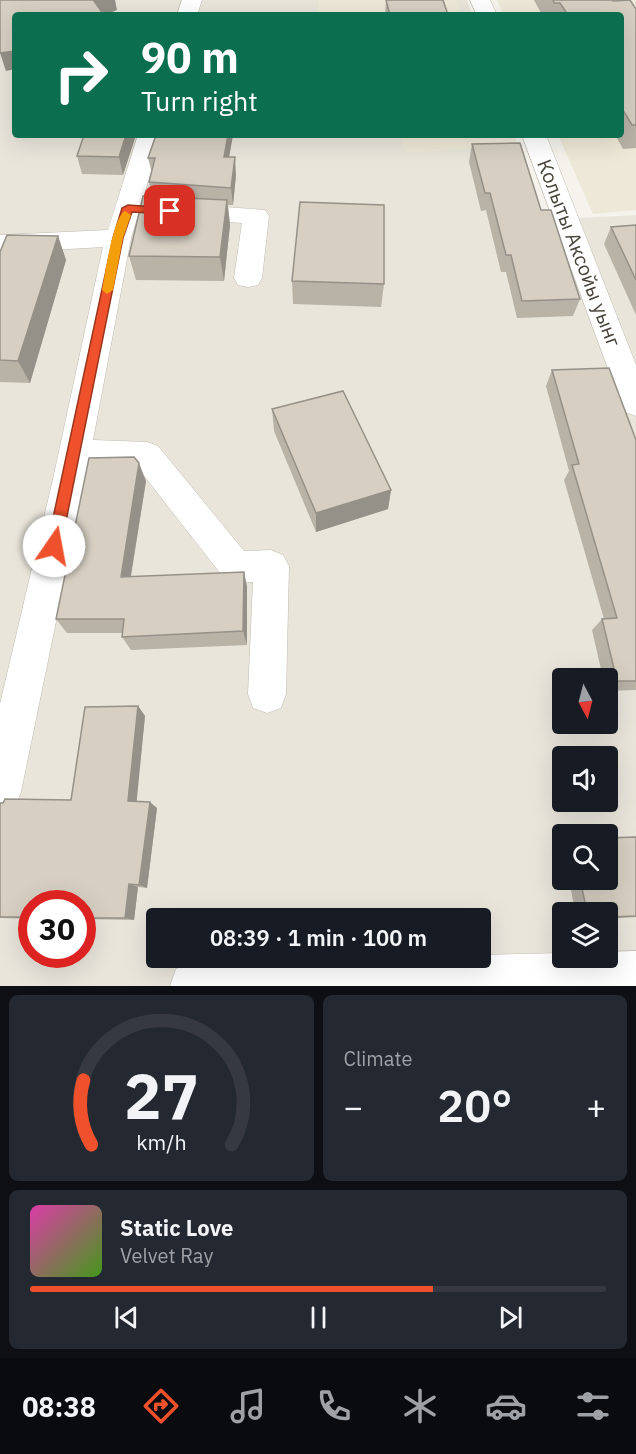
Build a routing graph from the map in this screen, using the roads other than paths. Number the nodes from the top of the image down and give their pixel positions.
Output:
1 (150, 138) edge
2 (535, 138) edge
3 (140, 217) junction
4 (0, 244) edge
5 (248, 278) dead end
6 (636, 404) edge
7 (74, 453) junction
8 (267, 694) dead end
9 (0, 792) edge
10 (636, 974) edge
11 (193, 986) edge

1 - 3 street
2 - 6 street, Колыты Аксойы уынг
3 - 4 street
3 - 5 street
3 - 7 street
7 - 8 street
7 - 9 street
10 - 11 street

